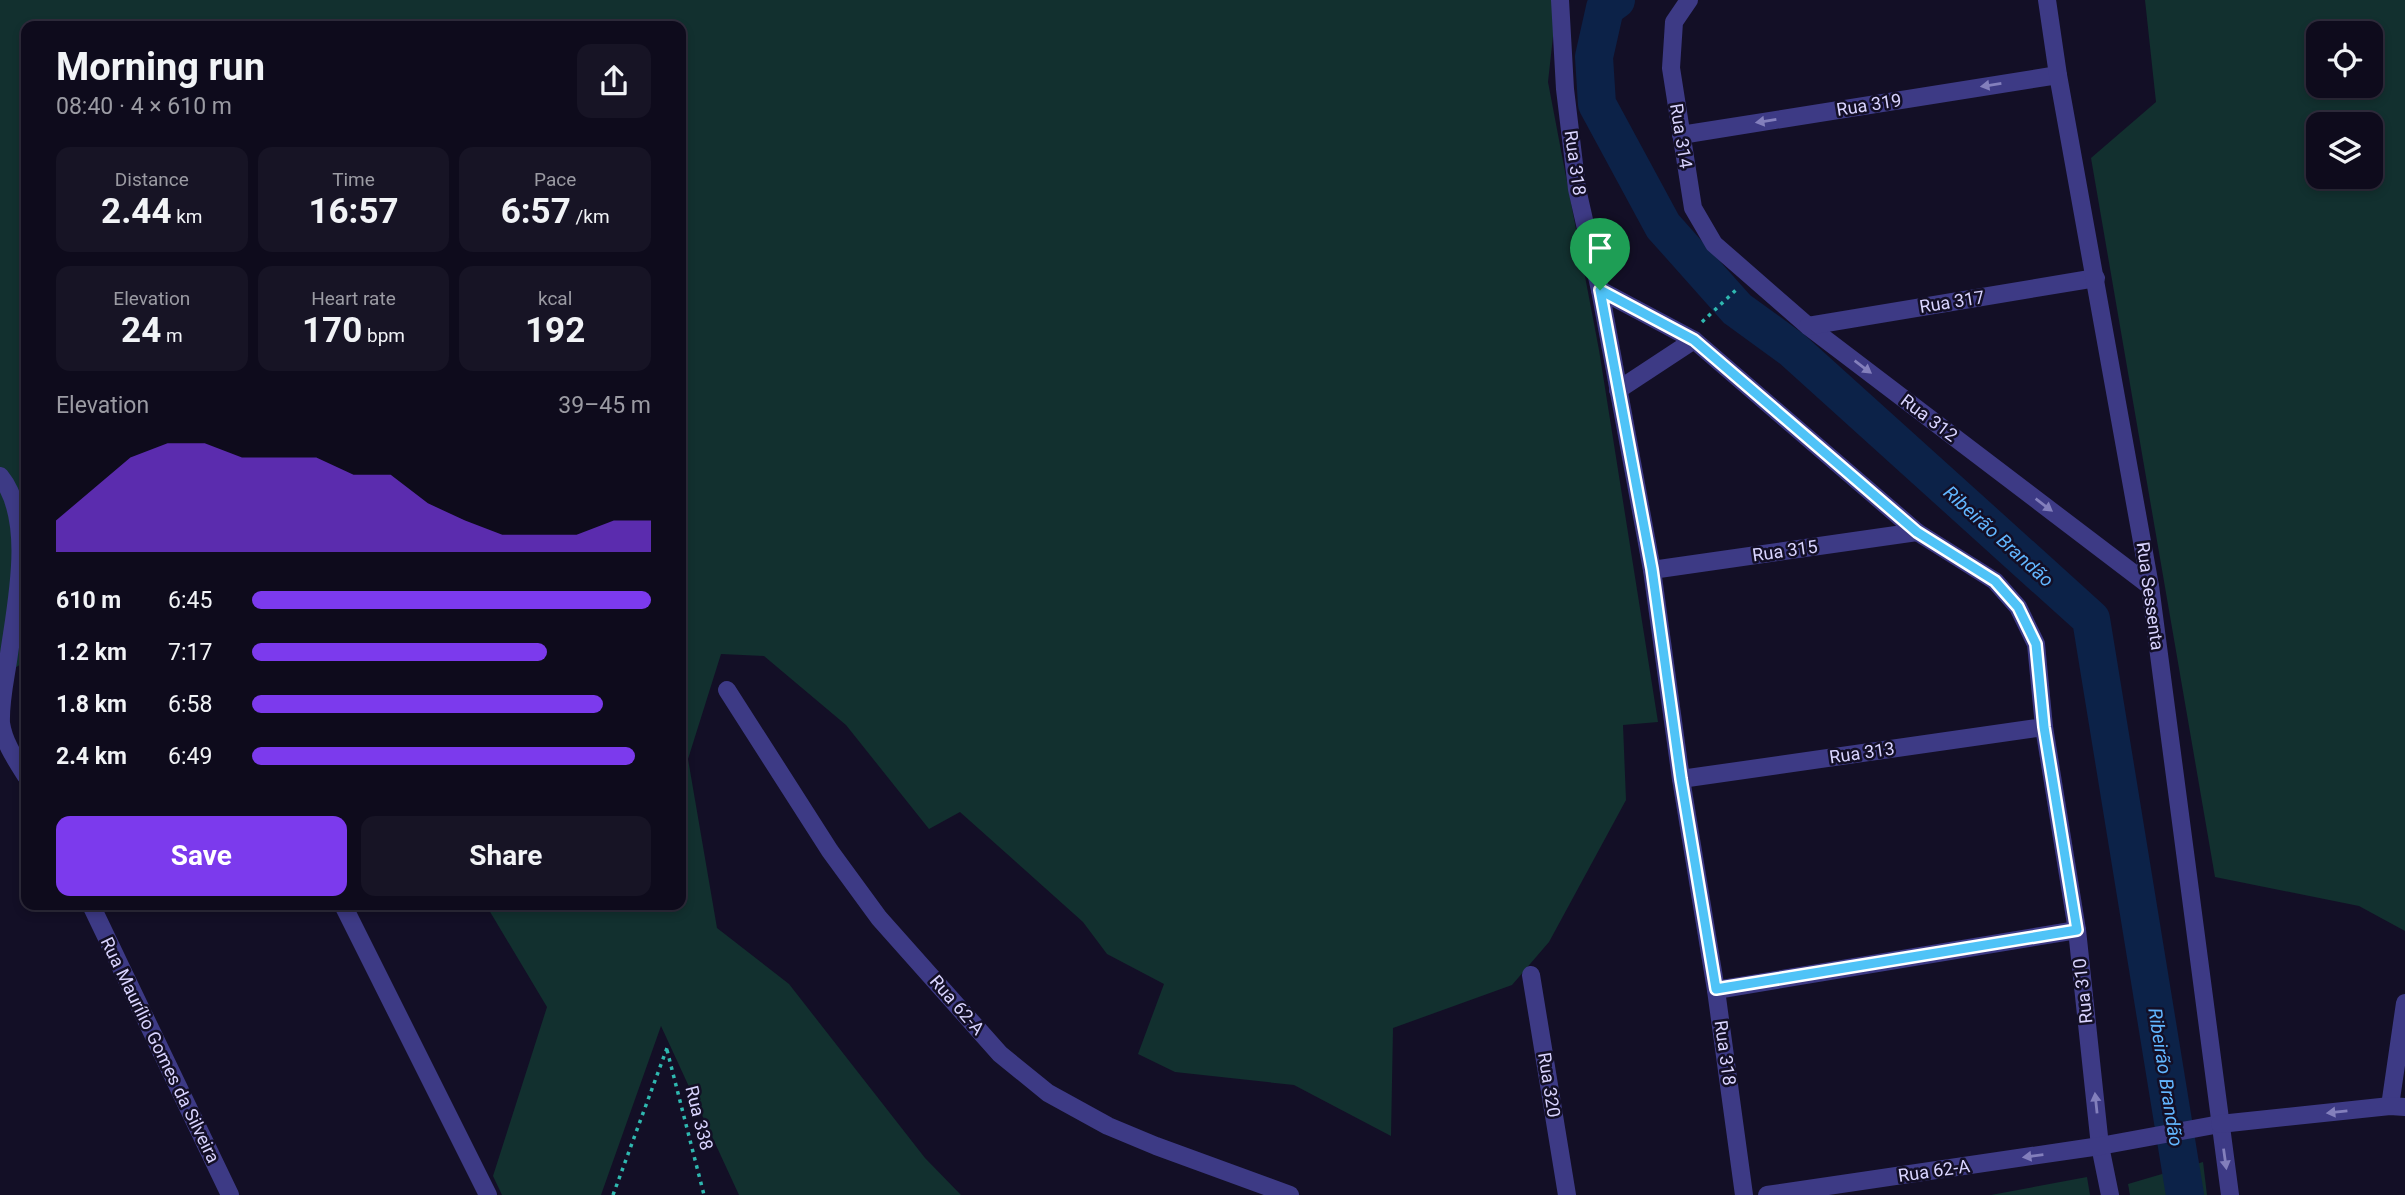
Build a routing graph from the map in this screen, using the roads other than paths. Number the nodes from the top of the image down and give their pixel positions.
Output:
1 (1560, 0) edge
2 (1689, 0) edge
3 (2047, 0) edge
4 (2058, 75) junction
5 (1681, 135) junction
6 (1714, 244) joint
7 (2096, 278) junction
8 (1600, 290) junction
9 (1808, 326) junction
10 (1694, 340) junction
11 (1618, 390) junction
12 (0, 477) edge
13 (1917, 532) junction
14 (1652, 569) junction
15 (2150, 586) junction
16 (727, 690) dead end
17 (0, 703) edge
18 (2044, 727) junction
19 (21, 767) edge
20 (1681, 779) junction
21 (93, 910) edge
22 (346, 910) edge
23 (2077, 930) junction
24 (1531, 975) dead end
25 (1716, 989) junction
26 (2405, 1003) edge
27 (2398, 1107) edge
28 (2220, 1124) junction
29 (2100, 1146) junction
30 (230, 1195) edge
31 (488, 1195) edge
32 (1290, 1195) edge
33 (1567, 1195) edge
34 (1744, 1195) edge
35 (1767, 1195) edge
36 (2110, 1195) edge
37 (2230, 1195) edge

1 - 8 street, Rua 318
2 - 5 street, Rua 314
3 - 4 street, Rua Sessenta
4 -> 5 street, Rua 319
4 - 7 street, Rua Sessenta
5 - 6 street, Rua 314
6 - 9 street, Rua 312
7 - 9 street, Rua 317
7 - 15 street, Rua Sessenta
8 - 10 street, Rua 310
8 - 11 street, Rua 318
9 -> 15 street, Rua 312
10 - 11 street
10 - 13 street, Rua 310
11 - 14 street, Rua 318
12 - 17 street
13 - 14 street, Rua 315
13 - 18 street, Rua 310
14 - 20 street, Rua 318
15 - 28 street, Rua Sessenta
16 - 32 street, Rua 62-A
17 - 19 street
18 - 20 street, Rua 313
18 - 23 street, Rua 310
20 - 25 street, Rua 318
21 - 30 street, Rua Maurílio Gomes da Silveira
22 - 31 street
23 - 25 street
29 -> 23 street, Rua 310
24 - 33 street, Rua 320
25 - 34 street, Rua 318
26 - 27 street
27 -> 28 street, Rua 62-A
28 - 29 street, Rua 62-A
28 -> 37 street, Rua Sessenta
29 -> 35 street, Rua 62-A
29 - 36 street, Rua 310

